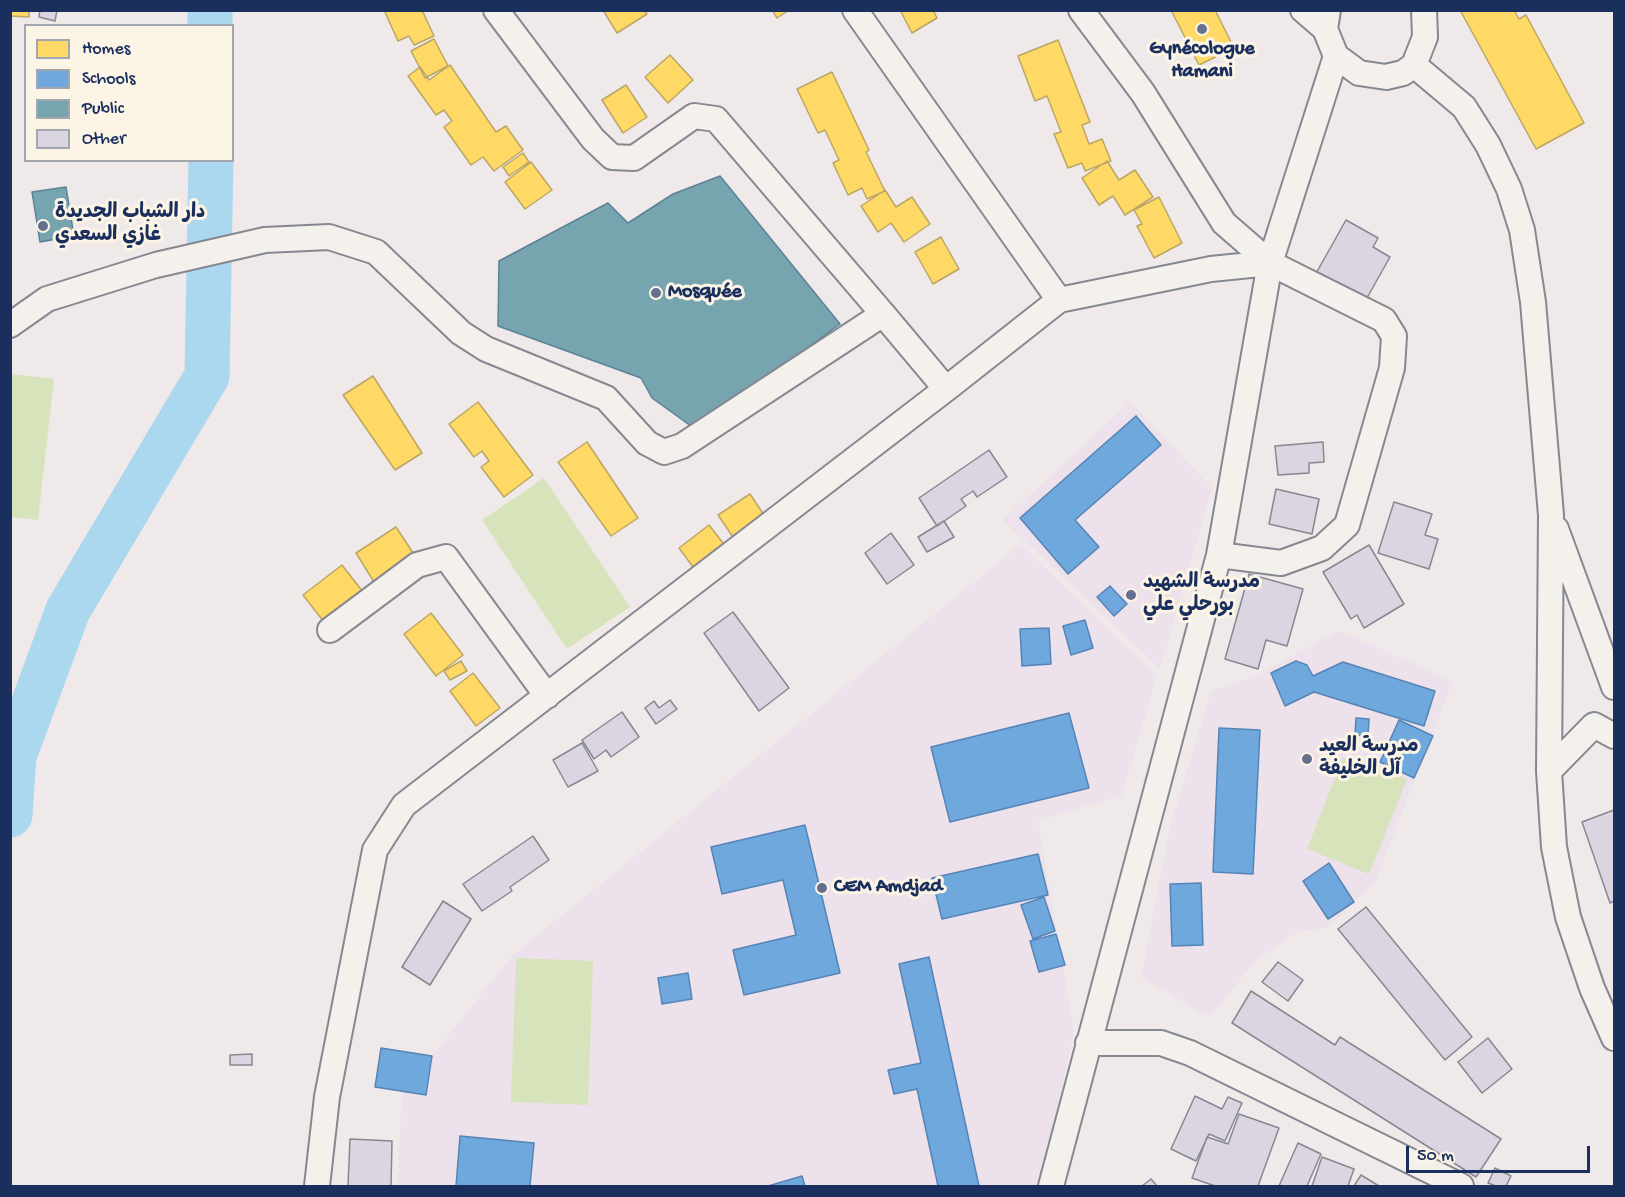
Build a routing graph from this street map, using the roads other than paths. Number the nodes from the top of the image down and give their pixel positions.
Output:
1 (496, 10) edge
2 (855, 10) edge
3 (1081, 10) edge
4 (1303, 10) edge
5 (1424, 10) edge
6 (1327, 20) edge
7 (1336, 56) junction
8 (1414, 65) junction
9 (1270, 263) junction
10 (1059, 300) junction
11 (883, 314) junction
12 (10, 325) edge
13 (946, 389) junction
14 (1551, 515) junction
15 (1219, 555) junction
16 (330, 630) dead end
17 (1614, 687) edge
18 (547, 696) junction
19 (1614, 735) edge
20 (1549, 771) junction
21 (1614, 1038) edge
22 (1088, 1043) junction
23 (317, 1186) edge
24 (1051, 1186) edge
25 (1461, 1186) edge

1 - 11 street
2 - 10 street
3 - 9 street
4 - 6 street
5 - 8 street
6 - 7 street
7 - 8 street
7 - 9 street
8 - 14 street
9 - 10 street
9 - 15 street
9 - 15 street
10 - 13 street
11 - 12 street
11 - 13 street
13 - 18 street
14 - 17 street
14 - 20 street
15 - 22 street
16 - 18 street
18 - 23 street
19 - 20 street
20 - 21 street
22 - 24 street
22 - 25 street

